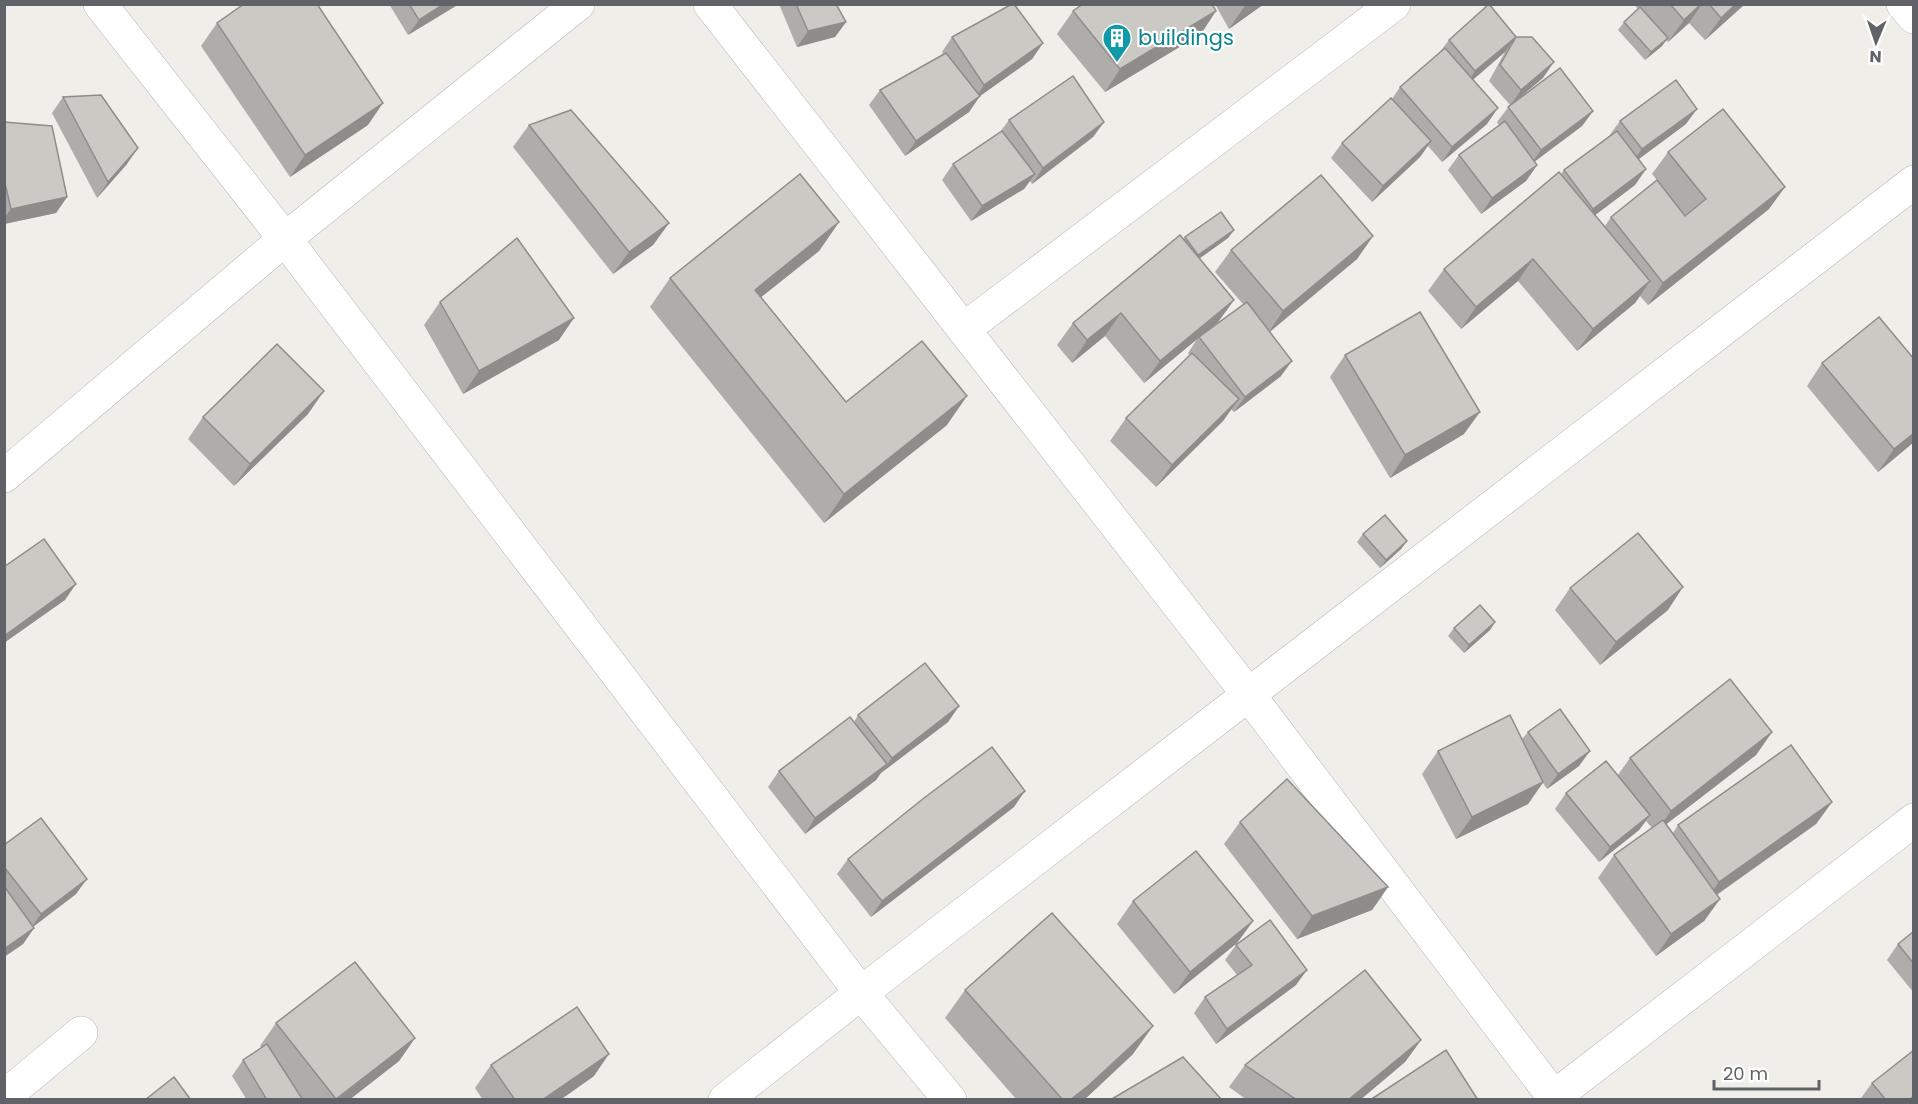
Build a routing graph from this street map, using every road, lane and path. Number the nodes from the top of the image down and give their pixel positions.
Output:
1 (100, 4) edge
2 (578, 4) edge
3 (710, 4) edge
4 (1394, 4) edge
5 (1904, 4) edge
6 (1914, 17) edge
7 (1914, 182) edge
8 (285, 239) junction
9 (964, 329) junction
10 (4, 476) edge
11 (1248, 694) junction
12 (1914, 820) edge
13 (861, 993) junction
14 (81, 1033) dead end
15 (4, 1098) edge
16 (1555, 1098) edge
17 (725, 1100) edge
18 (950, 1100) edge

1 - 8 street
2 - 8 street
3 - 9 street
4 - 9 street
5 - 6 street
7 - 11 street
8 - 10 street
8 - 13 street
9 - 11 street
11 - 13 street
11 - 16 street
12 - 16 street
13 - 17 street
13 - 18 street
14 - 15 street

